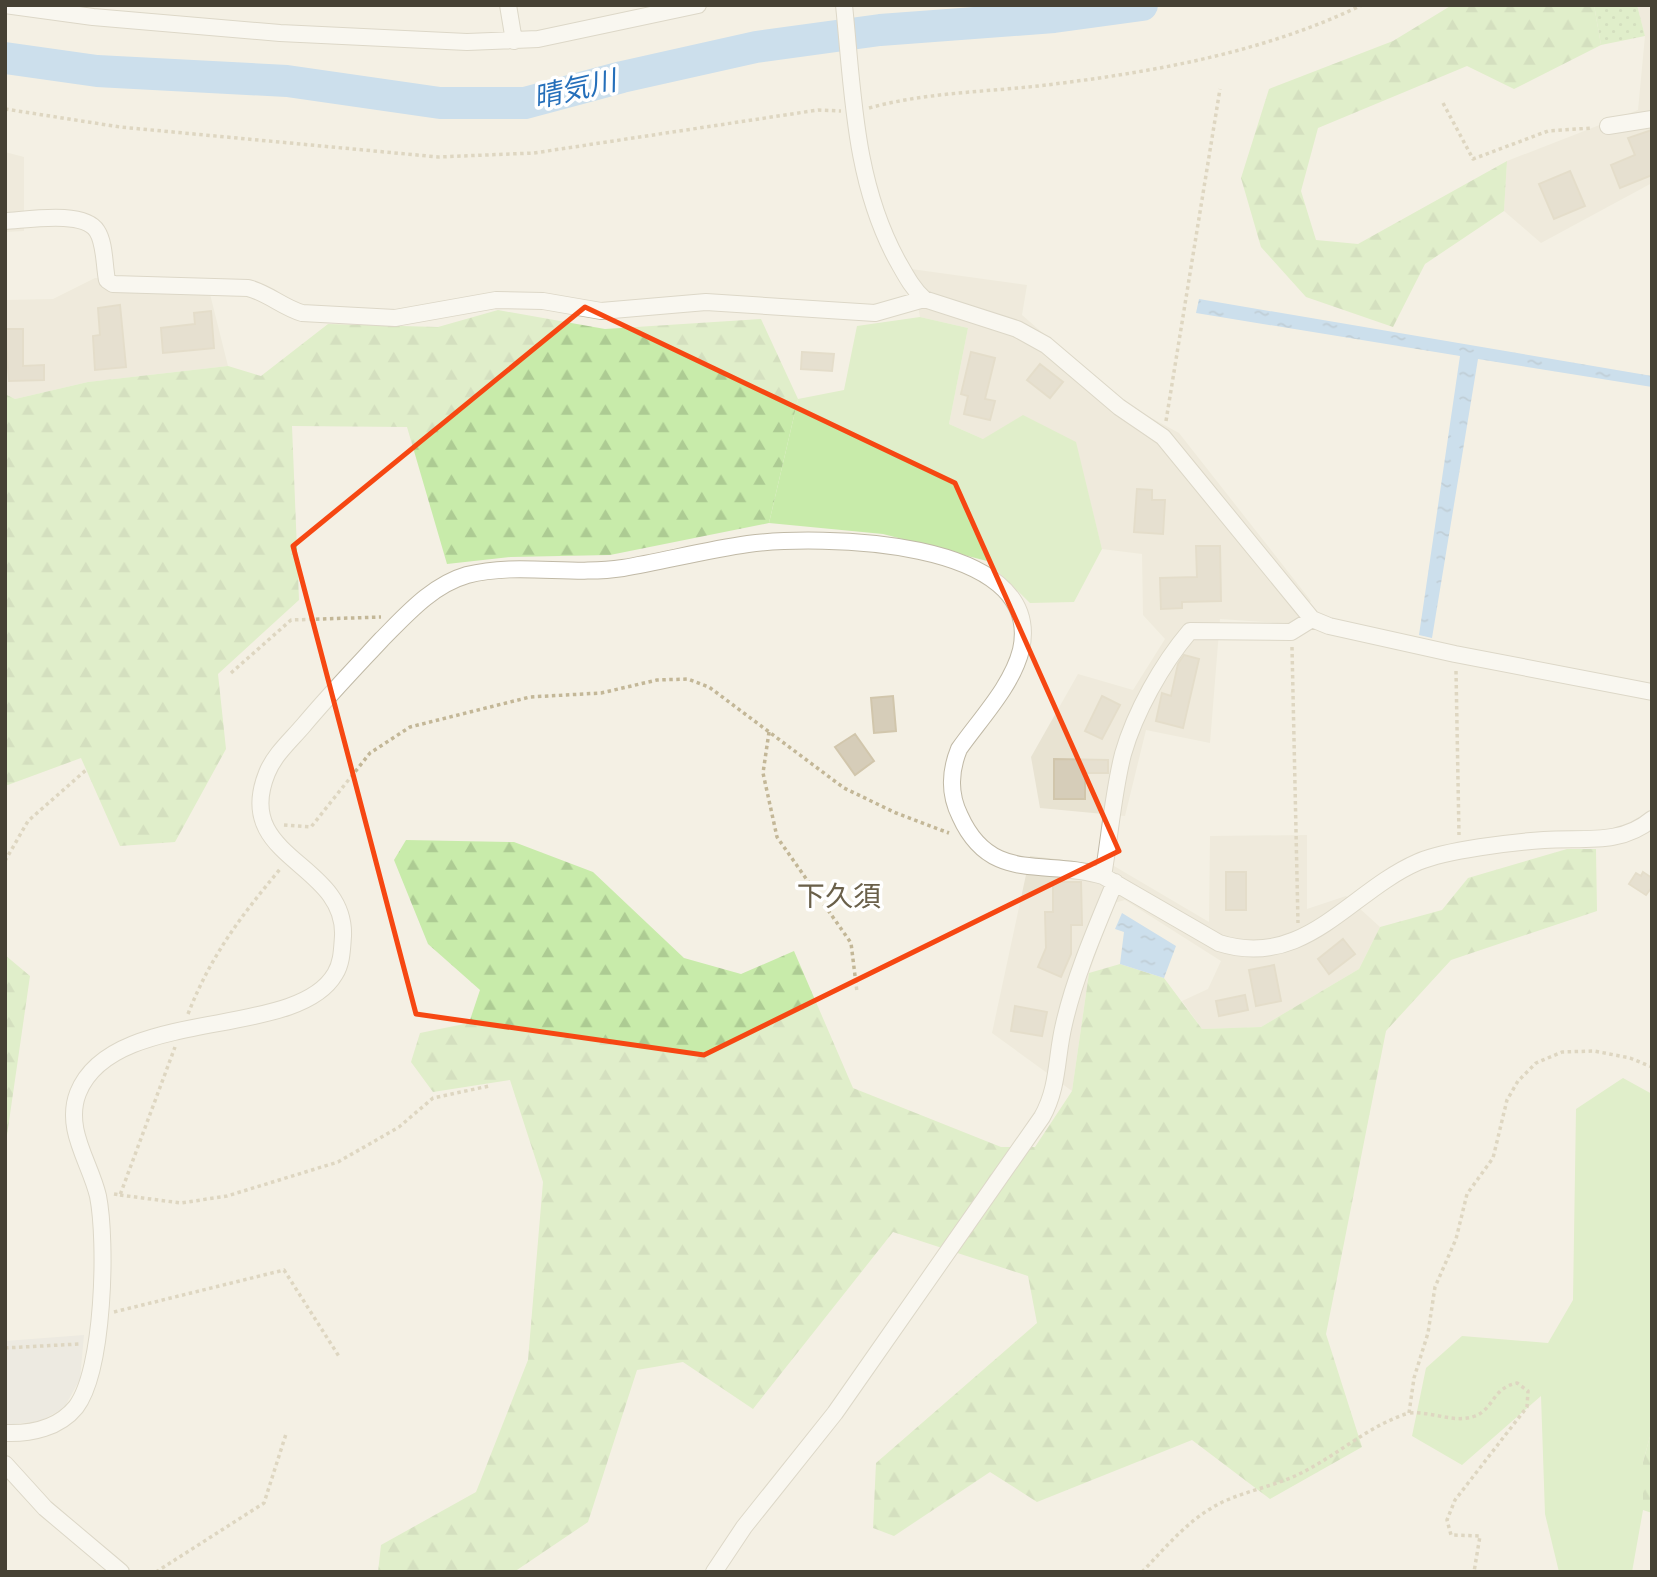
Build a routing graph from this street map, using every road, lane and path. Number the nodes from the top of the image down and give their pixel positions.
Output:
1 (5, 5) edge
2 (508, 5) edge
3 (698, 5) edge
4 (844, 5) edge
5 (1362, 5) edge
6 (514, 41) junction
7 (1220, 89) dead end
8 (1443, 103) dead end
9 (5, 110) edge
10 (855, 111) junction
11 (1652, 118) edge
12 (1608, 126) joint
13 (5, 221) edge
14 (924, 299) junction
15 (1163, 437) junction
16 (404, 616) junction
17 (1312, 619) junction
18 (1291, 632) junction
19 (1455, 654) junction
20 (231, 673) dead end
21 (1652, 692) edge
22 (769, 732) junction
23 (86, 770) dead end
24 (1652, 819) edge
25 (267, 827) junction
26 (969, 836) junction
27 (1459, 851) junction
28 (5, 861) edge
29 (1109, 879) junction
30 (1300, 939) junction
31 (857, 992) dead end
32 (1652, 1067) edge
33 (489, 1086) dead end
34 (121, 1195) dead end
35 (98, 1316) junction
36 (95, 1344) junction
37 (5, 1348) edge
38 (340, 1358) dead end
39 (1409, 1413) junction
40 (5, 1433) edge
41 (286, 1434) dead end
42 (5, 1464) edge
43 (121, 1572) edge
44 (156, 1572) edge
45 (714, 1572) edge
46 (1142, 1572) edge
47 (1474, 1572) edge

1 - 6 street
2 - 6 street
3 - 6 street
4 - 10 street
5 - 10 path
7 - 15 path
8 - 12 path
9 - 10 path
10 - 14 street
11 - 12 street
13 - 14 street
14 - 15 street
15 - 17 street
16 - 20 path
16 - 25 street
16 - 26 street
17 - 18 street
17 - 19 street
18 - 29 street
18 - 30 path
19 - 21 street
19 - 27 path
22 - 25 path
22 - 26 path
22 - 31 path
23 - 28 path
24 - 27 street
25 - 35 street
26 - 29 street
27 - 30 street
29 - 30 street
29 - 45 street
32 - 39 path
33 - 34 path
35 - 36 street
35 - 38 path
36 - 37 path
36 - 40 street
39 - 46 path
39 - 47 path
41 - 44 path
42 - 43 street

